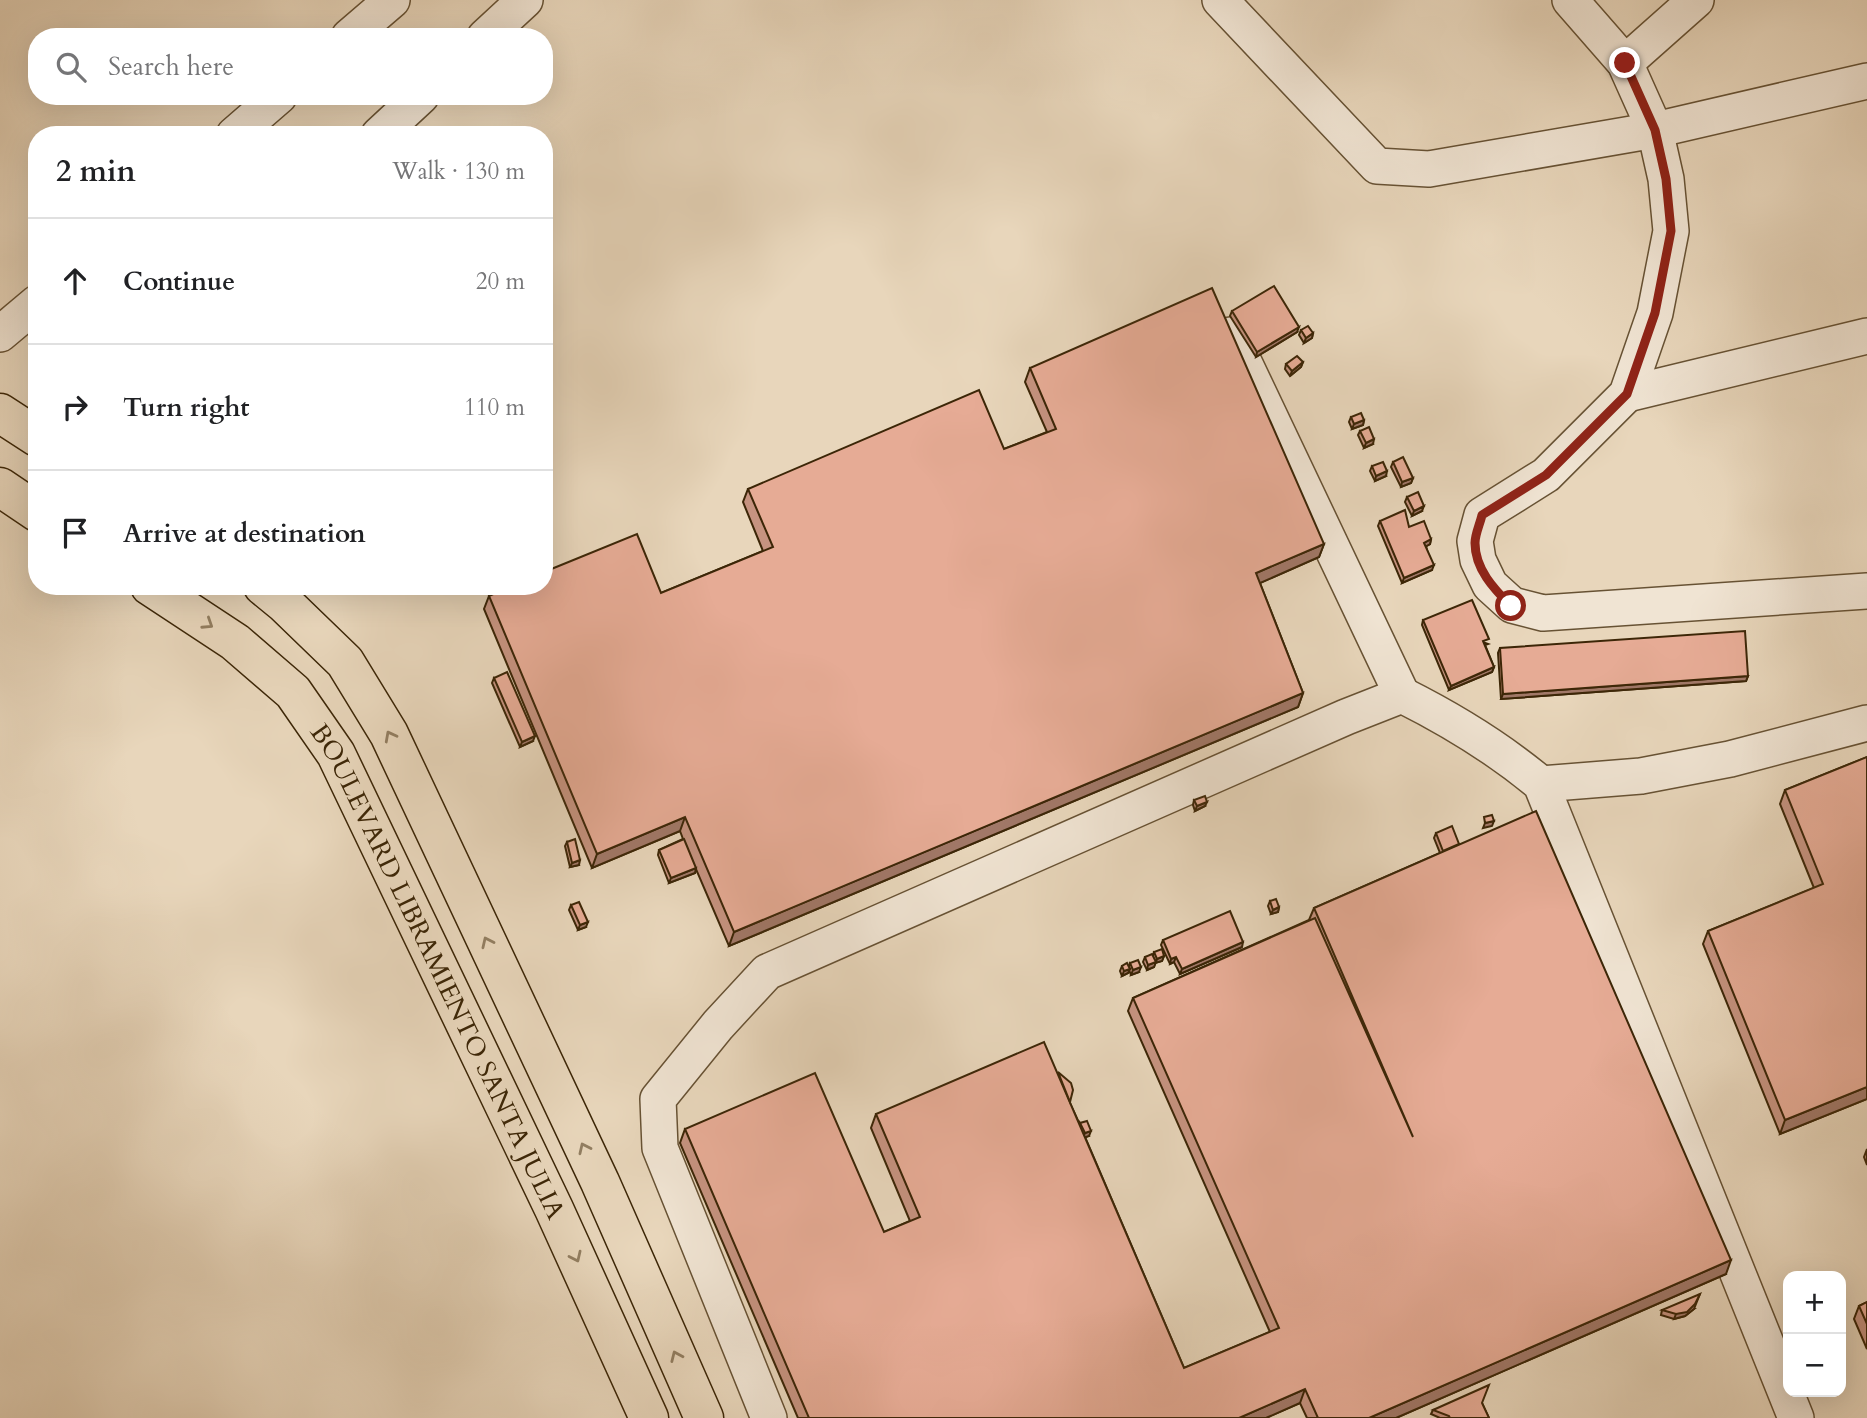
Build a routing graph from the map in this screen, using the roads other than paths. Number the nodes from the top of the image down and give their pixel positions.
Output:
1 (392, 0) edge
2 (524, 0) edge
3 (1220, 0) edge
4 (1570, 0) edge
5 (1696, 0) edge
6 (359, 28) edge
7 (494, 28) edge
8 (1625, 63) junction
9 (1867, 81) edge
10 (269, 105) edge
11 (411, 105) edge
12 (244, 126) edge
13 (389, 126) edge
14 (1655, 130) junction
15 (28, 311) edge
16 (0, 334) edge
17 (1231, 335) edge
18 (1867, 336) edge
19 (1627, 394) junction
20 (0, 413) edge
21 (28, 432) edge
22 (0, 488) edge
23 (28, 506) edge
24 (1867, 591) edge
25 (164, 595) edge
26 (274, 595) edge
27 (1402, 695) junction
28 (1867, 723) edge
29 (1541, 784) junction
30 (649, 1418) edge
31 (704, 1418) edge
32 (769, 1418) edge
33 (1796, 1418) edge

1 - 6 street
2 - 7 street
3 - 14 street
4 - 8 street
5 - 8 street
8 - 14 street
9 - 14 street
10 - 12 street
11 - 13 street
14 - 19 street
15 - 16 street
17 - 27 street
18 - 19 street
19 - 24 street
20 - 21 main road
22 - 23 main road
25 -> 30 main road, BOULEVARD LIBRAMIENTO SANTA JULIA
31 -> 26 main road
27 - 29 street
27 - 32 street
28 - 29 street
29 - 33 street

